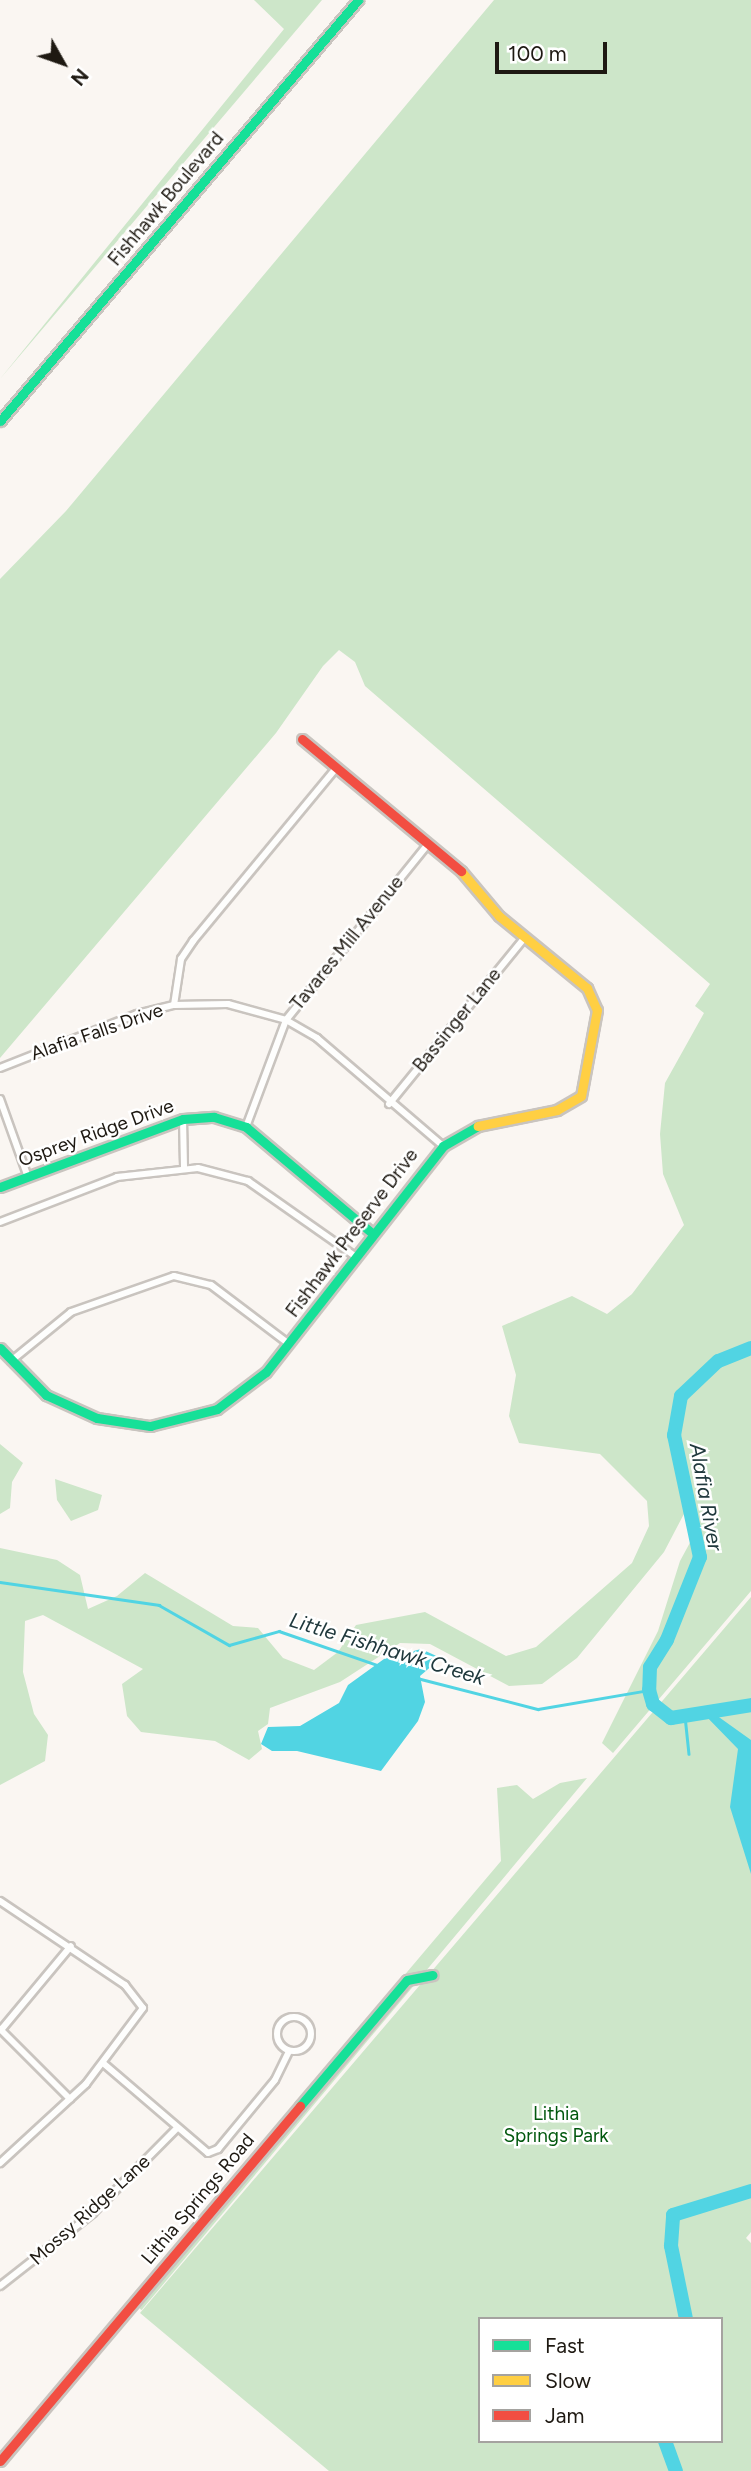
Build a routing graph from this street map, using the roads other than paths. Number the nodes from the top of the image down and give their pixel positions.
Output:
1 (358, 0) edge
2 (0, 421) edge
3 (302, 738) dead end
4 (337, 767) junction
5 (428, 844) junction
6 (525, 937) junction
7 (174, 1005) junction
8 (286, 1020) junction
9 (0, 1068) edge
10 (0, 1099) edge
11 (389, 1104) junction
12 (183, 1119) junction
13 (246, 1127) junction
14 (443, 1146) junction
15 (184, 1167) junction
16 (28, 1177) junction
17 (0, 1187) edge
18 (0, 1222) edge
19 (373, 1234) junction
20 (356, 1256) junction
21 (289, 1344) junction
22 (0, 1348) edge
23 (11, 1361) junction
24 (0, 1901) edge
25 (71, 1946) junction
26 (433, 1975) dead end
27 (0, 2029) edge
28 (289, 2051) junction
29 (103, 2063) junction
30 (70, 2099) junction
31 (176, 2129) junction
32 (0, 2164) edge
33 (0, 2286) edge
34 (0, 2461) edge

1 - 2 street, Fishhawk Boulevard
3 - 4 street, Fishhawk Preserve Drive
4 - 5 street, Fishhawk Preserve Drive
4 - 7 street
5 - 6 street, Fishhawk Preserve Drive
5 - 8 street, Tavares Mill Avenue
6 - 11 street, Bassinger Lane
6 - 14 street, Fishhawk Preserve Drive
7 - 8 street, Alafia Falls Drive
7 - 9 street, Alafia Falls Drive
8 - 11 street, Alafia Falls Drive
8 - 13 street, Tavares Mill Avenue
10 - 16 street
11 - 14 street, Alafia Falls Drive
12 - 13 street, Osprey Ridge Drive
12 - 15 street
12 - 16 street, Osprey Ridge Drive
13 - 19 street, Osprey Ridge Drive
14 - 19 street, Fishhawk Preserve Drive
15 - 18 street
15 - 20 street
16 - 17 street, Osprey Ridge Drive
19 - 20 street, Fishhawk Preserve Drive
20 - 21 street, Fishhawk Preserve Drive
21 - 23 street
21 - 23 street, Fishhawk Preserve Drive
22 - 23 street, Fishhawk Preserve Drive
24 - 25 street
25 - 27 street
25 - 29 street
26 - 34 street, Lithia Springs Road
27 - 30 street
28 - 28 street
28 - 31 street
29 - 30 street
29 - 31 street
30 - 32 street
31 - 33 street, Mossy Ridge Lane

